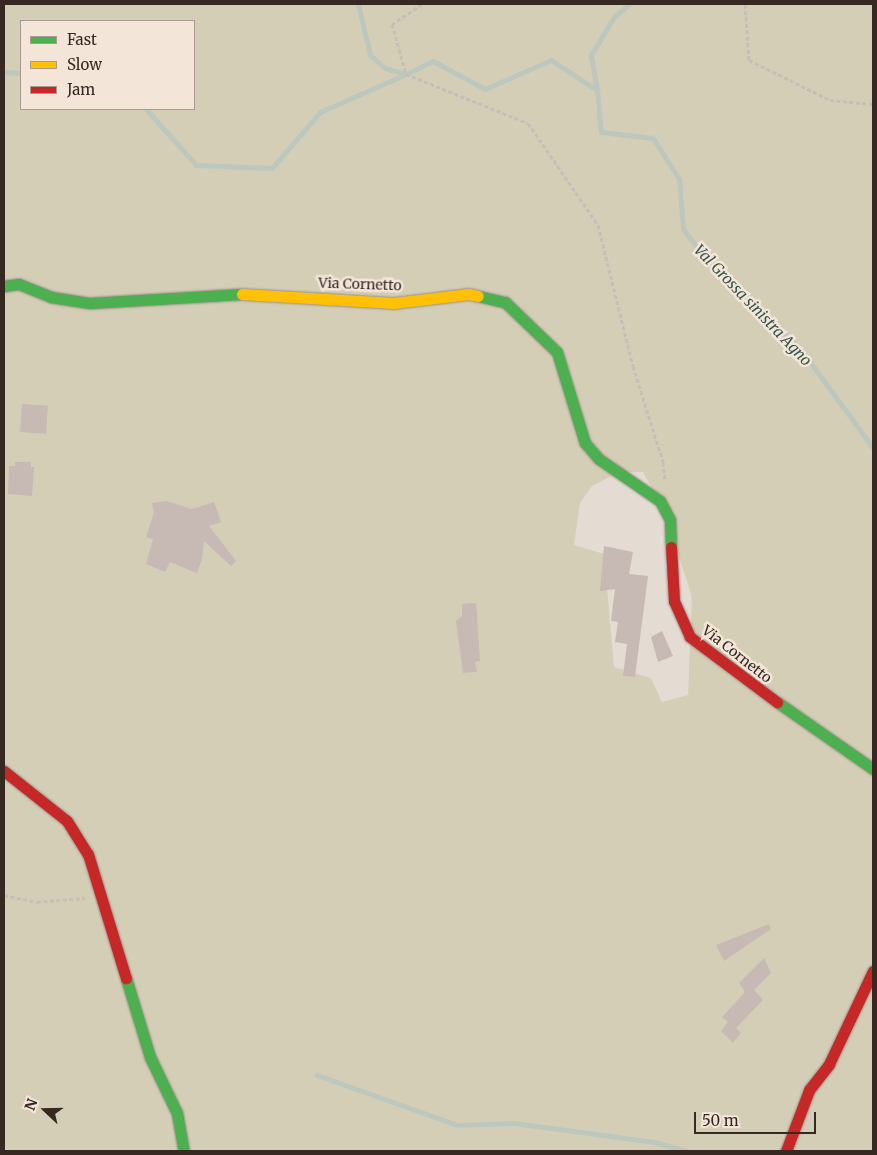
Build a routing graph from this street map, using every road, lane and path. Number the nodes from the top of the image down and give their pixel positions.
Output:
1 (422, 4) edge
2 (745, 4) edge
3 (873, 104) edge
4 (4, 286) edge
5 (666, 492) dead end
6 (873, 770) edge
7 (4, 771) edge
8 (4, 895) edge
9 (101, 896) junction
10 (873, 971) edge
11 (184, 1151) edge
12 (786, 1151) edge

1 - 5 path
2 - 3 path
4 - 6 street, Via Cornetto
7 - 9 street
8 - 9 path
9 - 11 street
10 - 12 street

